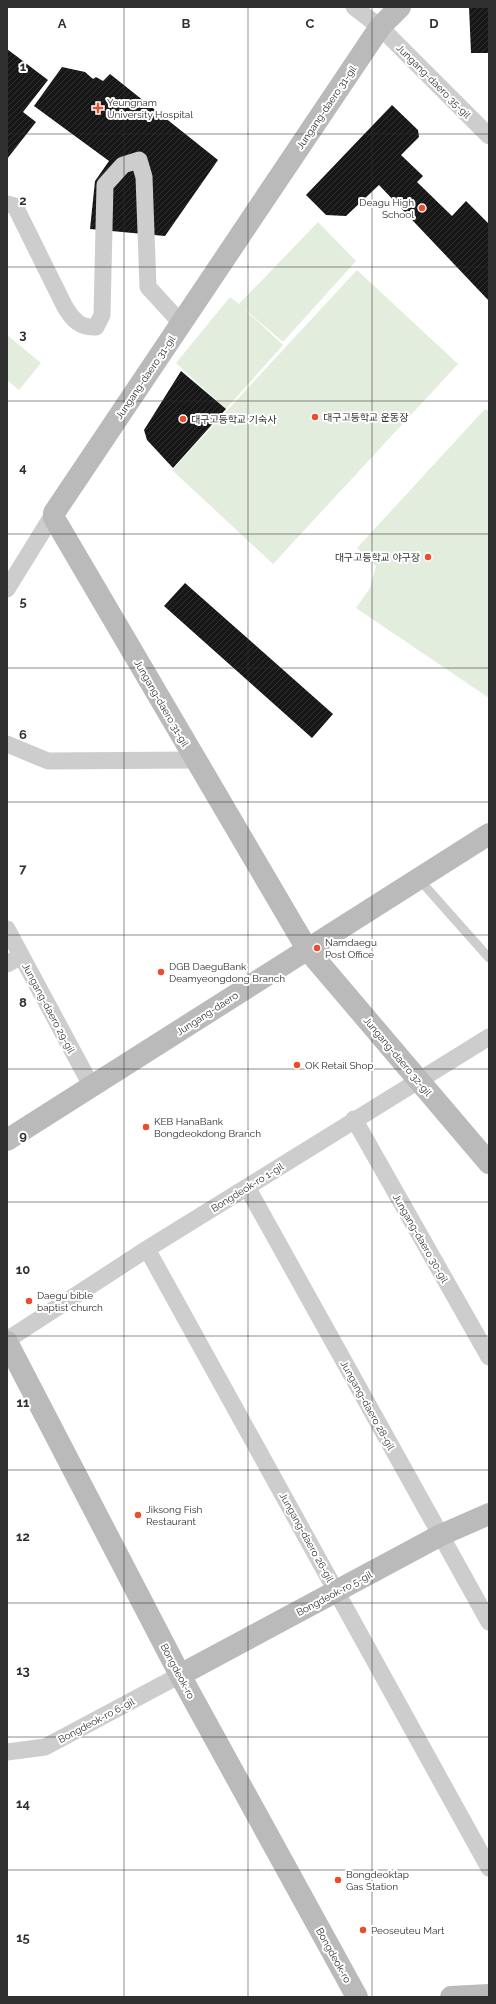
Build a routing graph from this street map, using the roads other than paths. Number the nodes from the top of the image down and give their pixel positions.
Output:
1 (354, 7) edge
2 (400, 7) edge
3 (380, 27) junction
4 (489, 136) edge
5 (7, 204) edge
6 (181, 323) junction
7 (54, 513) junction
8 (7, 589) edge
9 (7, 744) edge
10 (195, 760) junction
11 (489, 834) edge
12 (418, 878) junction
13 (7, 929) edge
14 (307, 949) junction
15 (489, 958) edge
16 (14, 960) edge
17 (489, 1037) edge
18 (420, 1081) junction
19 (92, 1087) junction
20 (354, 1119) junction
21 (7, 1141) edge
22 (489, 1163) edge
23 (247, 1187) junction
24 (147, 1249) junction
25 (7, 1341) edge
26 (489, 1357) edge
27 (489, 1514) edge
28 (441, 1535) junction
29 (336, 1591) junction
30 (489, 1622) edge
31 (180, 1675) junction
32 (7, 1752) edge
33 (489, 1868) edge
34 (489, 1995) edge
35 (357, 1997) edge
36 (451, 1997) edge

1 - 3 street, Jungang-daero 35-gil
2 - 3 street, Jungang-daero 31-gil
3 - 4 street, Jungang-daero 35-gil
3 - 6 street, Jungang-daero 31-gil
5 - 6 street
6 - 7 street, Jungang-daero 31-gil
7 - 8 street
7 - 10 street, Jungang-daero 31-gil
9 - 10 street, Jungang-daero 31-gil
10 - 14 street, Jungang-daero 31-gil
11 - 12 street, Jungang-daero
12 - 14 street, Jungang-daero
12 - 15 lane
13 - 16 street, Jungang-daero 29-gil
14 - 18 street, Jungang-daero 32-gil
14 - 19 street, Jungang-daero
16 - 19 street, Jungang-daero 29-gil
17 - 18 street, Bongdeok-ro 1-gil
18 - 20 street, Bongdeok-ro 1-gil
18 - 22 street, Jungang-daero 32-gil
19 - 21 street, Jungang-daero
20 - 23 street, Bongdeok-ro 1-gil
20 - 26 street, Jungang-daero 30-gil
23 - 24 street, Bongdeok-ro 1-gil
23 - 28 street, Jungang-daero 28-gil
24 - 25 street, Bongdeok-ro 1-gil
24 - 29 street, Jungang-daero 26-gil
25 - 31 street, Bongdeok-ro
27 - 28 street, Bongdeok-ro 5-gil
28 - 29 street, Bongdeok-ro 5-gil
28 - 30 street, Jungang-daero 28-gil
29 - 31 street, Bongdeok-ro 5-gil
29 - 33 street, Jungang-daero 26-gil
31 - 32 street, Bongdeok-ro 6-gil
31 - 35 street, Bongdeok-ro
34 - 36 street

